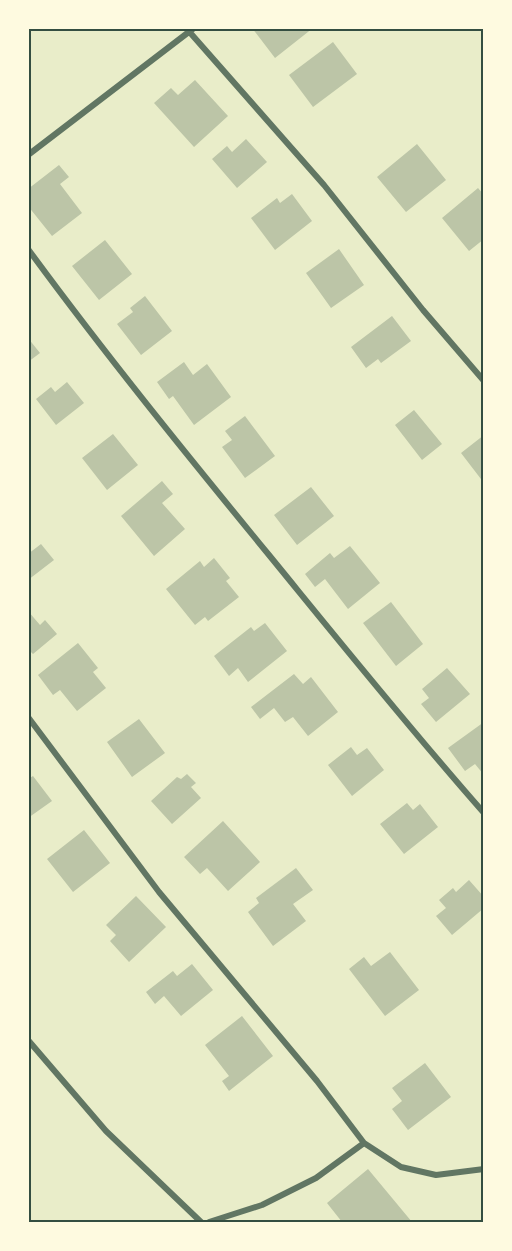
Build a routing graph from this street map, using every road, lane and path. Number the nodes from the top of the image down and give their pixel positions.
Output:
1 (190, 30) edge
2 (28, 155) edge
3 (28, 249) edge
4 (483, 381) edge
5 (28, 717) edge
6 (483, 813) edge
7 (28, 1040) edge
8 (364, 1143) junction
9 (483, 1169) edge
10 (201, 1222) edge
11 (209, 1222) edge

1 - 2 street
1 - 4 street
3 - 6 street
5 - 8 street
7 - 10 street
8 - 9 street
8 - 11 street

